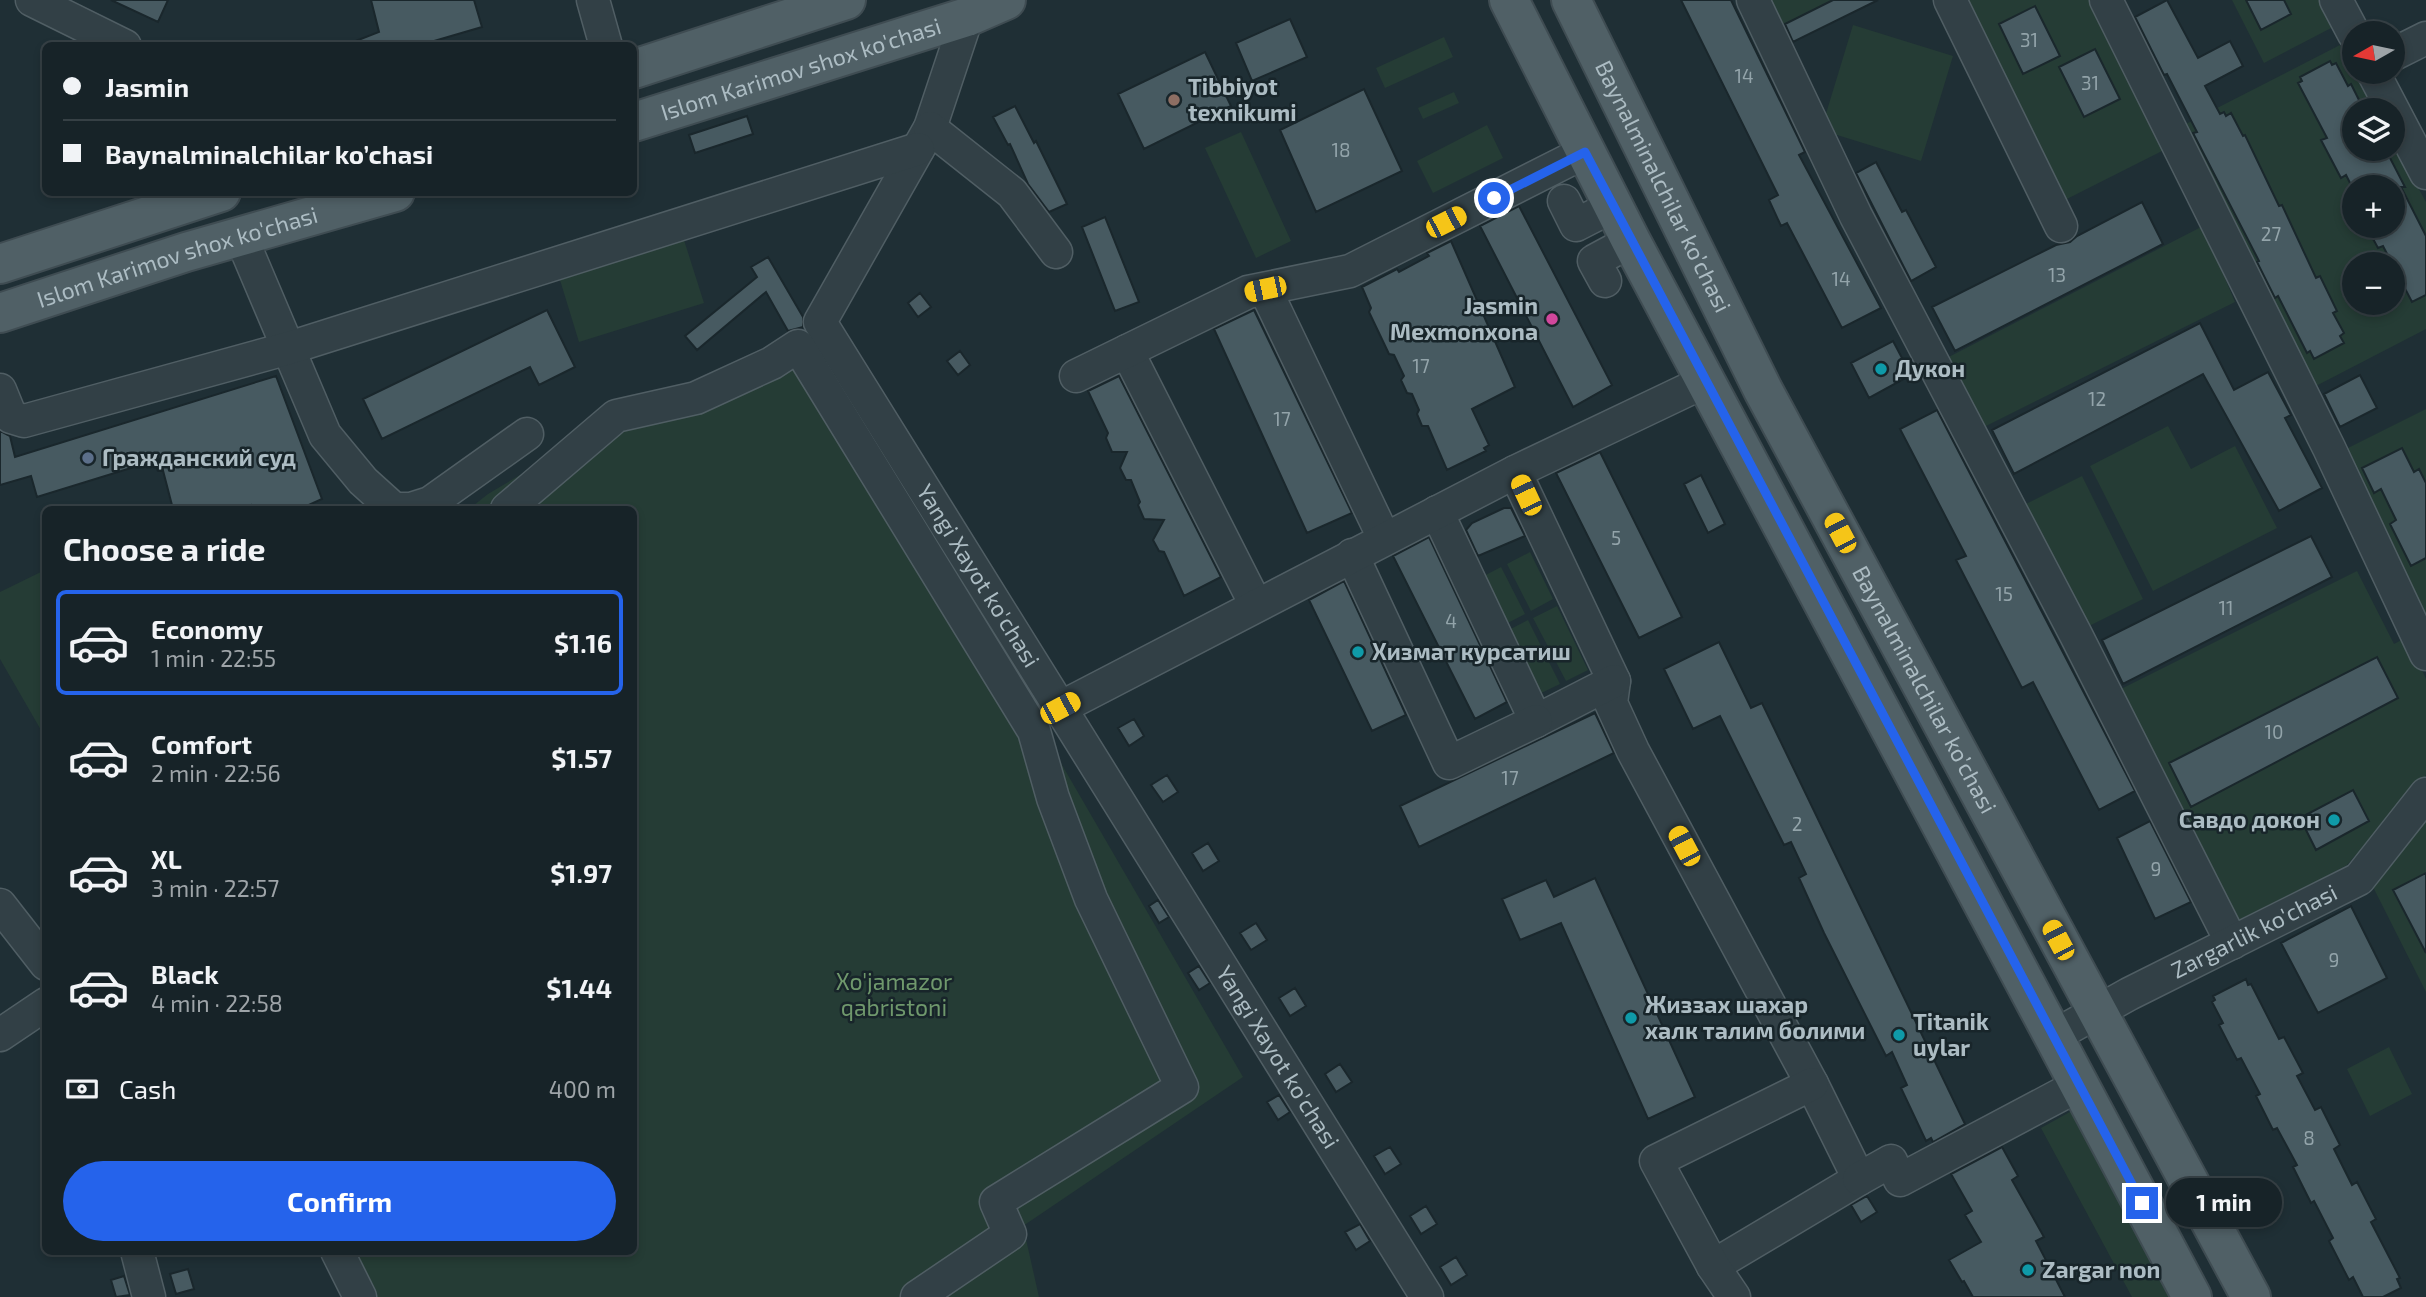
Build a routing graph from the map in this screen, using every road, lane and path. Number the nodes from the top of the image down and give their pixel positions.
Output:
1 (32, 0) edge
2 (593, 0) edge
3 (846, 0) edge
4 (1006, 0) edge
5 (1509, 0) edge
6 (1571, 0) edge
7 (1753, 0) edge
8 (1950, 0) edge
9 (2106, 0) edge
10 (2336, 0) edge
11 (967, 17) junction
12 (2347, 21) edge
13 (2426, 38) edge
14 (117, 42) edge
15 (605, 42) edge
16 (2405, 48) edge
17 (637, 68) edge
18 (2379, 84) edge
19 (637, 121) edge
20 (924, 139) junction
21 (1585, 152) junction
22 (2426, 173) edge
23 (374, 196) edge
24 (193, 198) edge
25 (1564, 201) dead end
26 (1613, 206) junction
27 (2061, 226) dead end
28 (241, 237) junction
29 (1631, 241) junction
30 (1056, 252) dead end
31 (186, 253) junction
32 (0, 264) edge
33 (1605, 281) dead end
34 (1265, 289) junction
35 (0, 313) edge
36 (289, 348) junction
37 (1127, 351) junction
38 (1076, 376) dead end
39 (1706, 381) junction
40 (0, 390) edge
41 (527, 433) dead end
42 (1515, 472) junction
43 (391, 506) edge
44 (420, 506) edge
45 (511, 506) edge
46 (1437, 512) junction
47 (1384, 538) junction
48 (1352, 555) junction
49 (1256, 605) junction
50 (2426, 654) edge
51 (1614, 681) junction
52 (1060, 708) junction
53 (1535, 721) junction
54 (2426, 794) edge
55 (0, 905) edge
56 (2232, 943) junction
57 (42, 959) edge
58 (42, 1007) edge
59 (2097, 1012) junction
60 (0, 1035) edge
61 (2053, 1036) junction
62 (1812, 1084) junction
63 (2079, 1085) junction
64 (1859, 1180) junction
65 (138, 1255) edge
66 (339, 1255) edge
67 (1713, 1266) junction
68 (149, 1297) edge
69 (360, 1297) edge
70 (917, 1297) edge
71 (1426, 1297) edge
72 (1734, 1297) edge
73 (2192, 1297) edge
74 (2251, 1297) edge

1 - 14 street
2 - 15 street
3 - 17 main road
4 - 11 main road, Islom Karimov shox ko'chasi
5 - 21 main road, Baynalminalchilar ko’chasi
6 - 59 main road, Baynalminalchilar ko’chasi
7 - 56 street
8 - 27 street
9 - 50 street
10 - 12 street
11 - 19 main road, Islom Karimov shox ko'chasi
11 - 20 street, Yangi Xayot ko'chasi
13 - 16 street
18 - 22 street
20 - 30 street
20 - 36 street
20 - 52 street, Yangi Xayot ko'chasi
21 - 26 main road, Baynalminalchilar ko’chasi
21 - 34 street
23 - 28 main road, Islom Karimov shox ko'chasi
24 - 31 main road
24 - 32 main road, Islom Karimov shox ko'chasi
25 - 26 street
26 - 29 main road, Baynalminalchilar ko’chasi
28 - 31 main road, Islom Karimov shox ko'chasi
28 - 36 street
29 - 33 street
29 - 39 main road, Baynalminalchilar ko’chasi
31 - 35 main road, Islom Karimov shox ko'chasi
34 - 37 street
34 - 47 street
36 - 40 street
36 - 43 street
37 - 38 street
37 - 49 street
39 - 42 street
39 - 61 main road, Baynalminalchilar ko’chasi
41 - 44 street
42 - 46 street
42 - 51 street
45 - 70 street
46 - 47 street
46 - 53 street
47 - 48 street
48 - 49 street
48 - 53 street
49 - 52 street
51 - 53 street
51 - 62 street
52 - 71 street, Yangi Xayot ko'chasi
54 - 56 street, Zargarlik ko'chasi
55 - 57 street
56 - 59 street, Zargarlik ko'chasi
58 - 60 street
59 - 61 street, Zargarlik ko'chasi
59 - 74 main road, Baynalminalchilar ko’chasi
61 - 63 main road, Baynalminalchilar ko’chasi
62 - 64 street
62 - 67 street
63 - 64 street
63 - 73 main road, Baynalminalchilar ko’chasi
64 - 67 street
65 - 68 street
66 - 69 street
67 - 72 street

